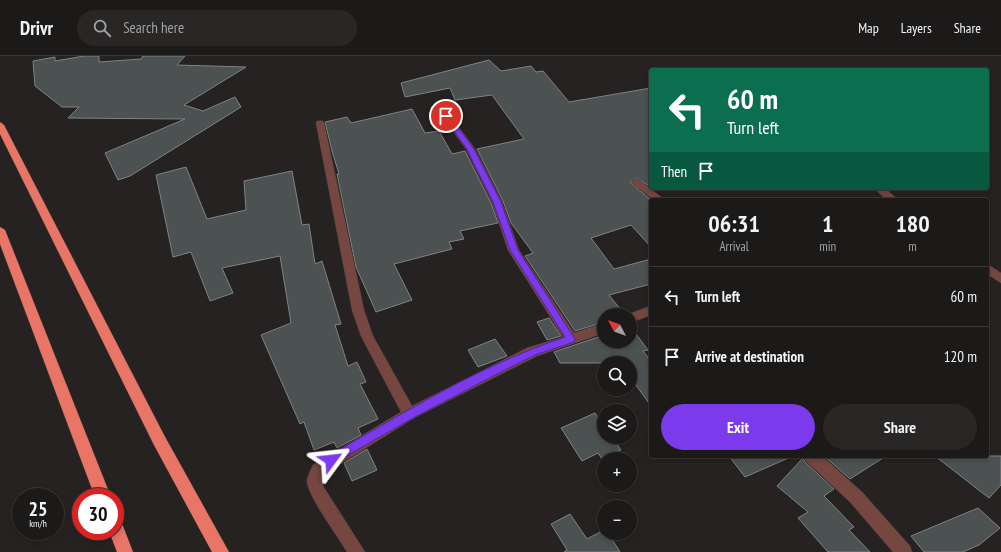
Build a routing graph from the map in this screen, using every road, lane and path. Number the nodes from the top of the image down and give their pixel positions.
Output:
1 (438, 105) dead end
2 (320, 123) dead end
3 (0, 125) edge
4 (636, 182) dead end
5 (881, 190) edge
6 (657, 198) edge
7 (891, 198) edge
8 (0, 230) edge
9 (989, 270) edge
10 (1001, 279) edge
11 (649, 311) edge
12 (637, 315) edge
13 (597, 330) edge
14 (571, 339) junction
15 (409, 414) junction
16 (813, 458) edge
17 (100, 488) edge
18 (120, 540) edge
19 (125, 552) edge
20 (221, 552) edge
21 (357, 552) edge
22 (904, 552) edge

1 - 14 street
2 - 15 street
3 - 20 highway
4 - 6 street
5 - 7 street
8 - 17 highway
9 - 10 street
11 - 12 street
13 - 14 street
14 - 15 street
15 - 21 street
16 - 22 street
18 - 19 highway

